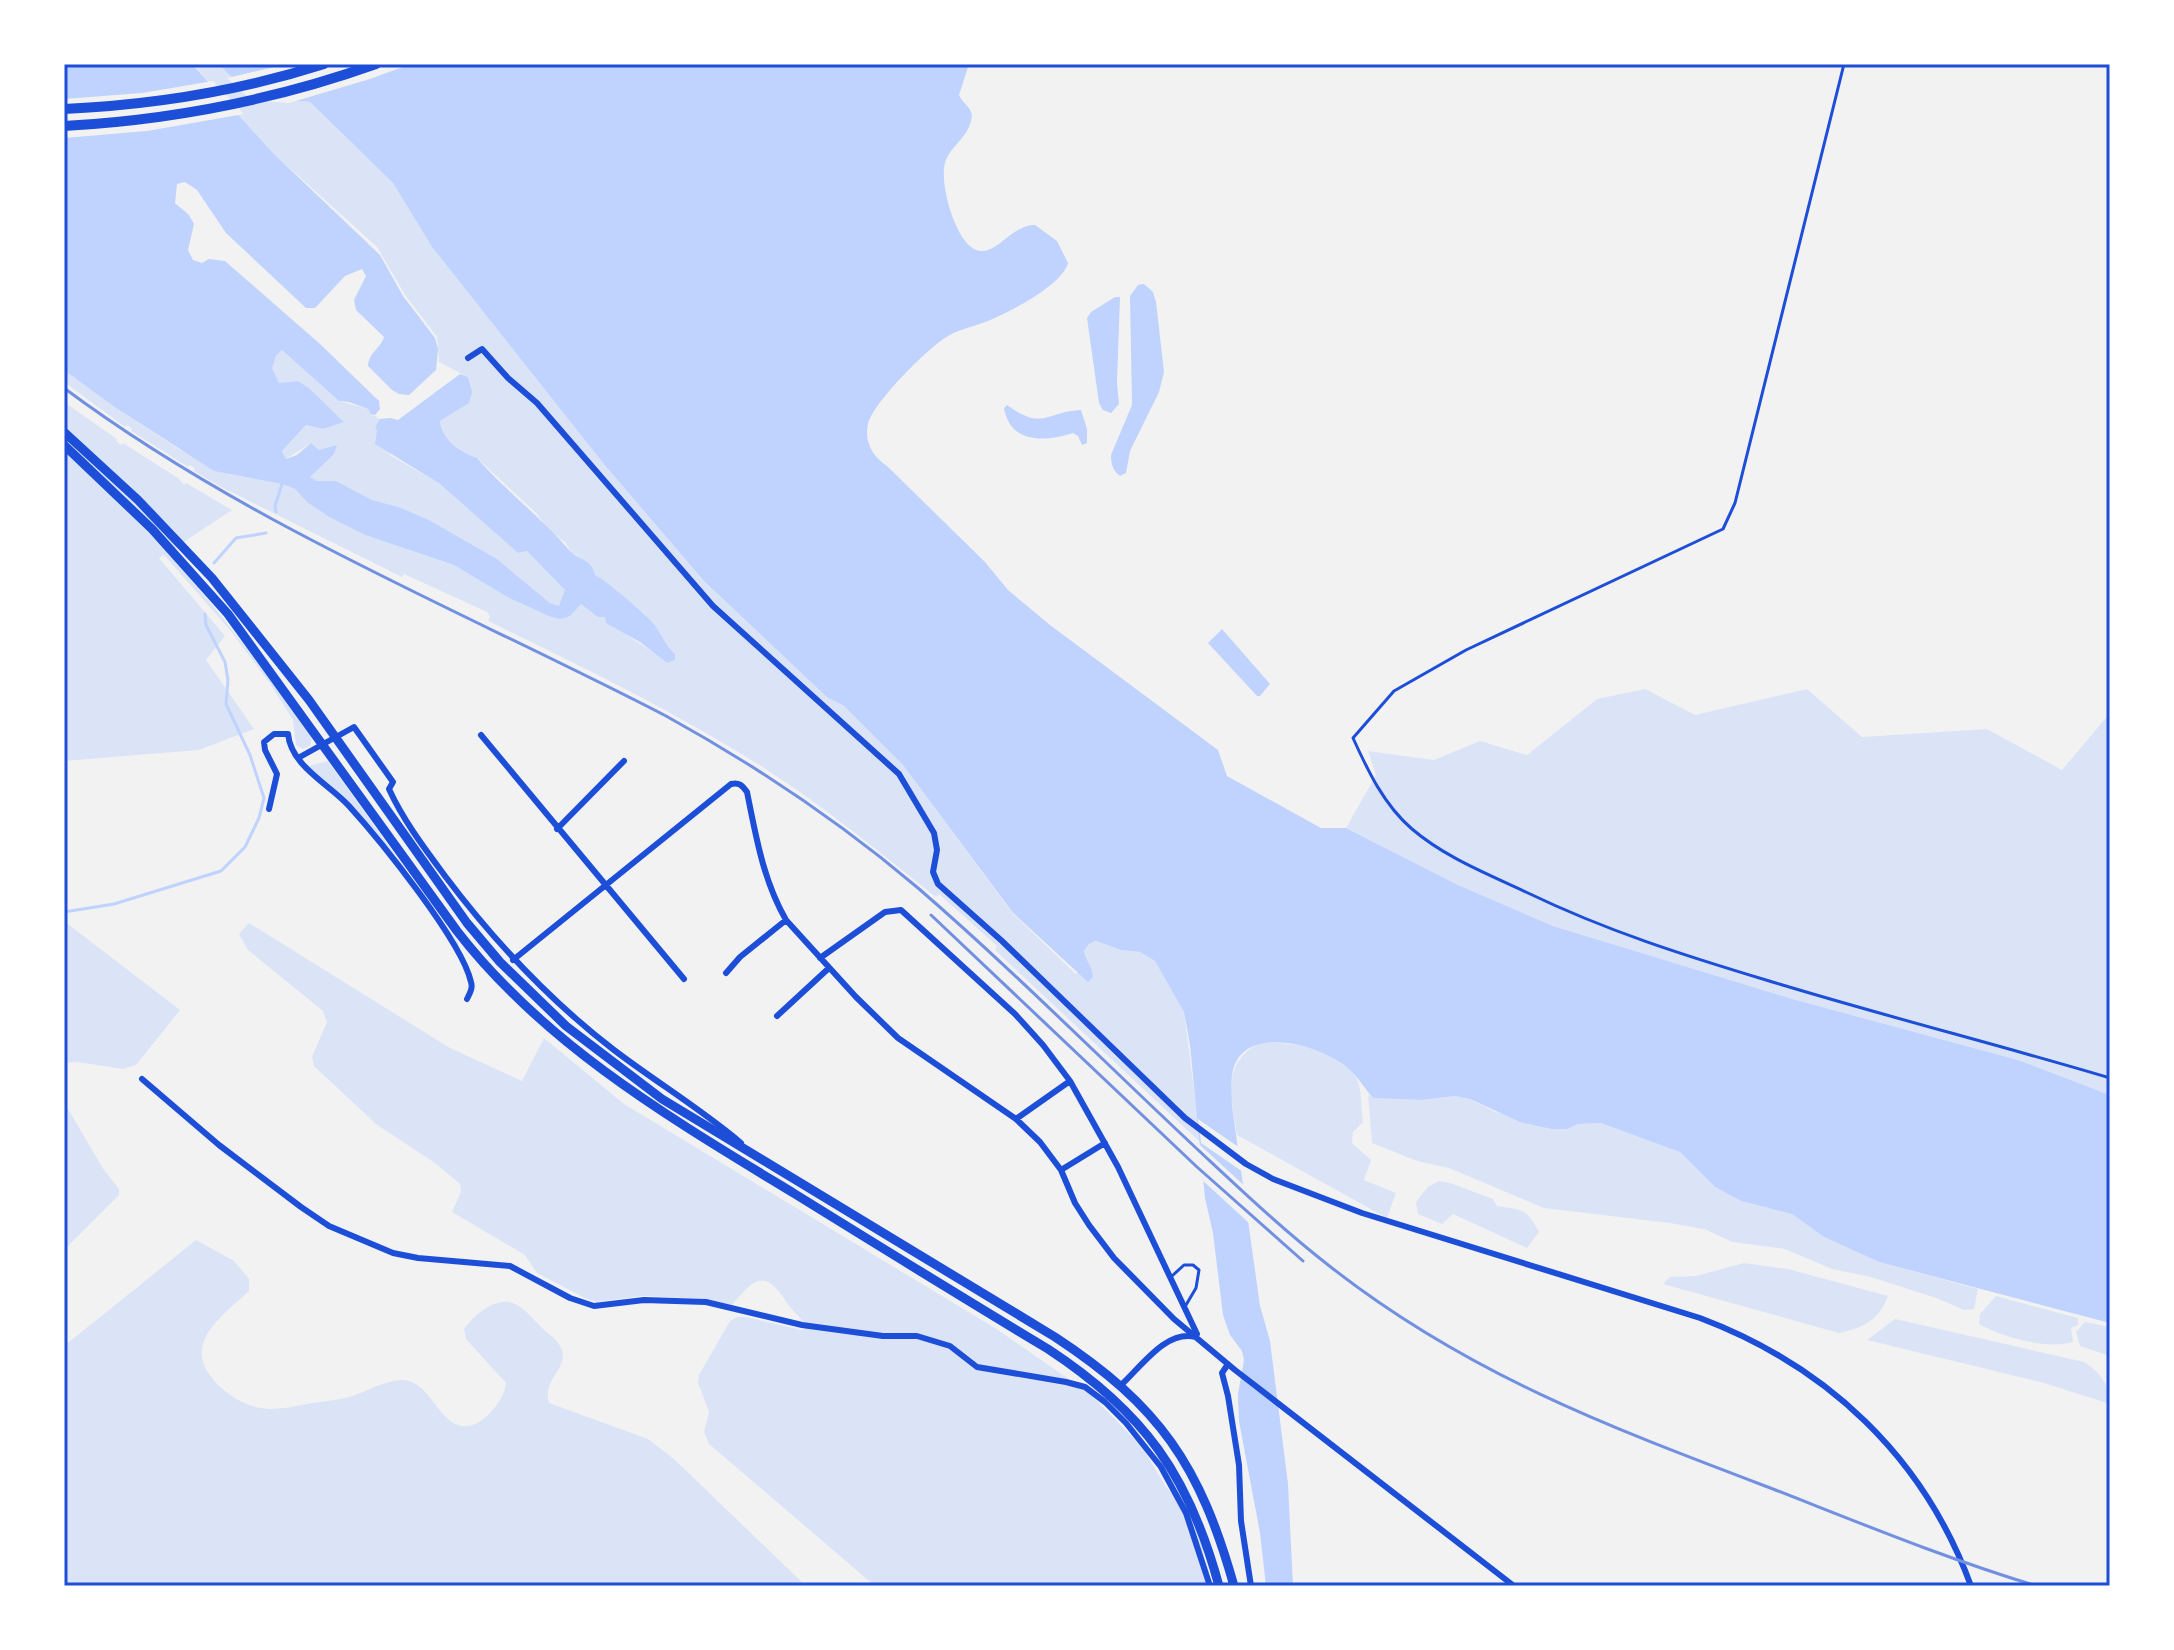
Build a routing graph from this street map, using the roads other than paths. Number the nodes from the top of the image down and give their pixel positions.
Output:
1 (324, 64) edge
2 (376, 64) edge
3 (1844, 64) edge
4 (64, 109) edge
5 (64, 126) edge
6 (468, 358) dead end
7 (64, 432) edge
8 (64, 445) edge
9 (481, 735) dead end
10 (336, 738) junction
11 (322, 743) junction
12 (298, 758) junction
13 (624, 761) dead end
14 (389, 789) junction
15 (378, 798) junction
16 (269, 809) dead end
17 (557, 829) junction
18 (605, 885) junction
19 (786, 920) junction
20 (820, 958) junction
21 (513, 960) junction
22 (829, 968) junction
23 (726, 973) dead end
24 (684, 979) dead end
25 (467, 999) dead end
26 (777, 1016) dead end
27 (2110, 1078) edge
28 (142, 1079) dead end
29 (1070, 1081) junction
30 (1016, 1119) junction
31 (1105, 1143) junction
32 (752, 1152) junction
33 (1061, 1170) junction
34 (1170, 1280) junction
35 (1184, 1308) junction
36 (1199, 1338) junction
37 (1228, 1364) junction
38 (1121, 1385) junction
39 (1210, 1586) edge
40 (1219, 1586) edge
41 (1234, 1586) edge
42 (1251, 1586) edge
43 (1514, 1586) edge
44 (1971, 1586) edge

1 - 4 highway
2 - 5 highway
3 - 27 lane
6 - 44 street
7 - 10 main road
8 - 11 main road
9 - 17 street
10 - 11 street
10 - 14 street
10 - 15 main road
11 - 12 street
11 - 40 main road
12 - 16 street
12 - 25 street
13 - 17 street
14 - 15 street
14 - 21 street
15 - 32 main road
17 - 18 street
18 - 19 street
18 - 21 street
18 - 24 street
19 - 20 street
19 - 23 street
20 - 22 street
20 - 29 street
21 - 32 street
22 - 26 street
22 - 30 street
28 - 39 street
29 - 30 street
29 - 31 street
30 - 33 street
31 - 33 street
31 - 34 street
32 - 38 main road
33 - 36 street
34 - 35 street
34 - 35 lane
35 - 36 street
36 - 37 street
36 - 38 street
37 - 42 street
37 - 43 street
38 - 41 main road

